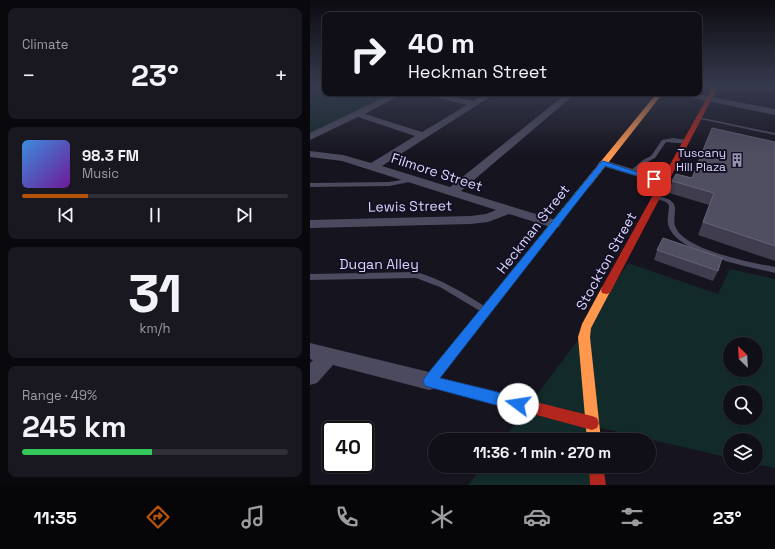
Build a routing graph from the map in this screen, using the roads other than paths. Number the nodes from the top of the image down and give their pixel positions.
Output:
1 (366, 110) edge
2 (465, 110) edge
3 (552, 110) edge
4 (646, 110) edge
5 (705, 110) edge
6 (762, 110) edge
7 (775, 112) edge
8 (357, 114) junction
9 (700, 118) junction
10 (775, 134) edge
11 (424, 136) junction
12 (310, 137) edge
13 (687, 142) junction
14 (310, 154) edge
15 (603, 163) junction
16 (373, 167) junction
17 (632, 172) junction
18 (414, 180) junction
19 (665, 182) junction
20 (310, 185) edge
21 (452, 192) junction
22 (657, 197) junction
23 (509, 210) junction
24 (310, 224) edge
25 (554, 224) junction
26 (775, 270) edge
27 (310, 277) edge
28 (486, 311) junction
29 (310, 351) edge
30 (330, 356) junction
31 (310, 376) edge
32 (429, 381) junction
33 (592, 423) junction
34 (593, 433) edge
35 (597, 473) edge
36 (598, 485) edge

1 - 8 street
2 - 11 street
3 - 21 street
4 - 15 street, Heckman Street
5 - 9 street, Stockton Street
6 - 7 street
8 - 11 street
8 - 12 street
9 - 10 lane
9 - 13 street, Stockton Street
11 - 16 street
13 - 17 lane
13 - 19 street, Stockton Street
14 - 16 street, Filmore Street
15 - 17 street
15 - 25 street, Heckman Street
16 - 18 street, Filmore Street
17 - 19 street
18 - 20 lane
18 - 21 street, Filmore Street
19 - 22 street, Stockton Street
21 - 23 street, Filmore Street
22 - 26 lane
22 - 33 street, Stockton Street
23 - 24 street, Lewis Street
23 - 25 street, Filmore Street
25 - 28 street, Heckman Street
27 - 28 lane, Dugan Alley
28 - 32 street, Heckman Street
29 - 30 street
30 - 31 street
30 - 32 street
32 - 33 street
33 - 34 street, Stockton Street
35 - 36 street

